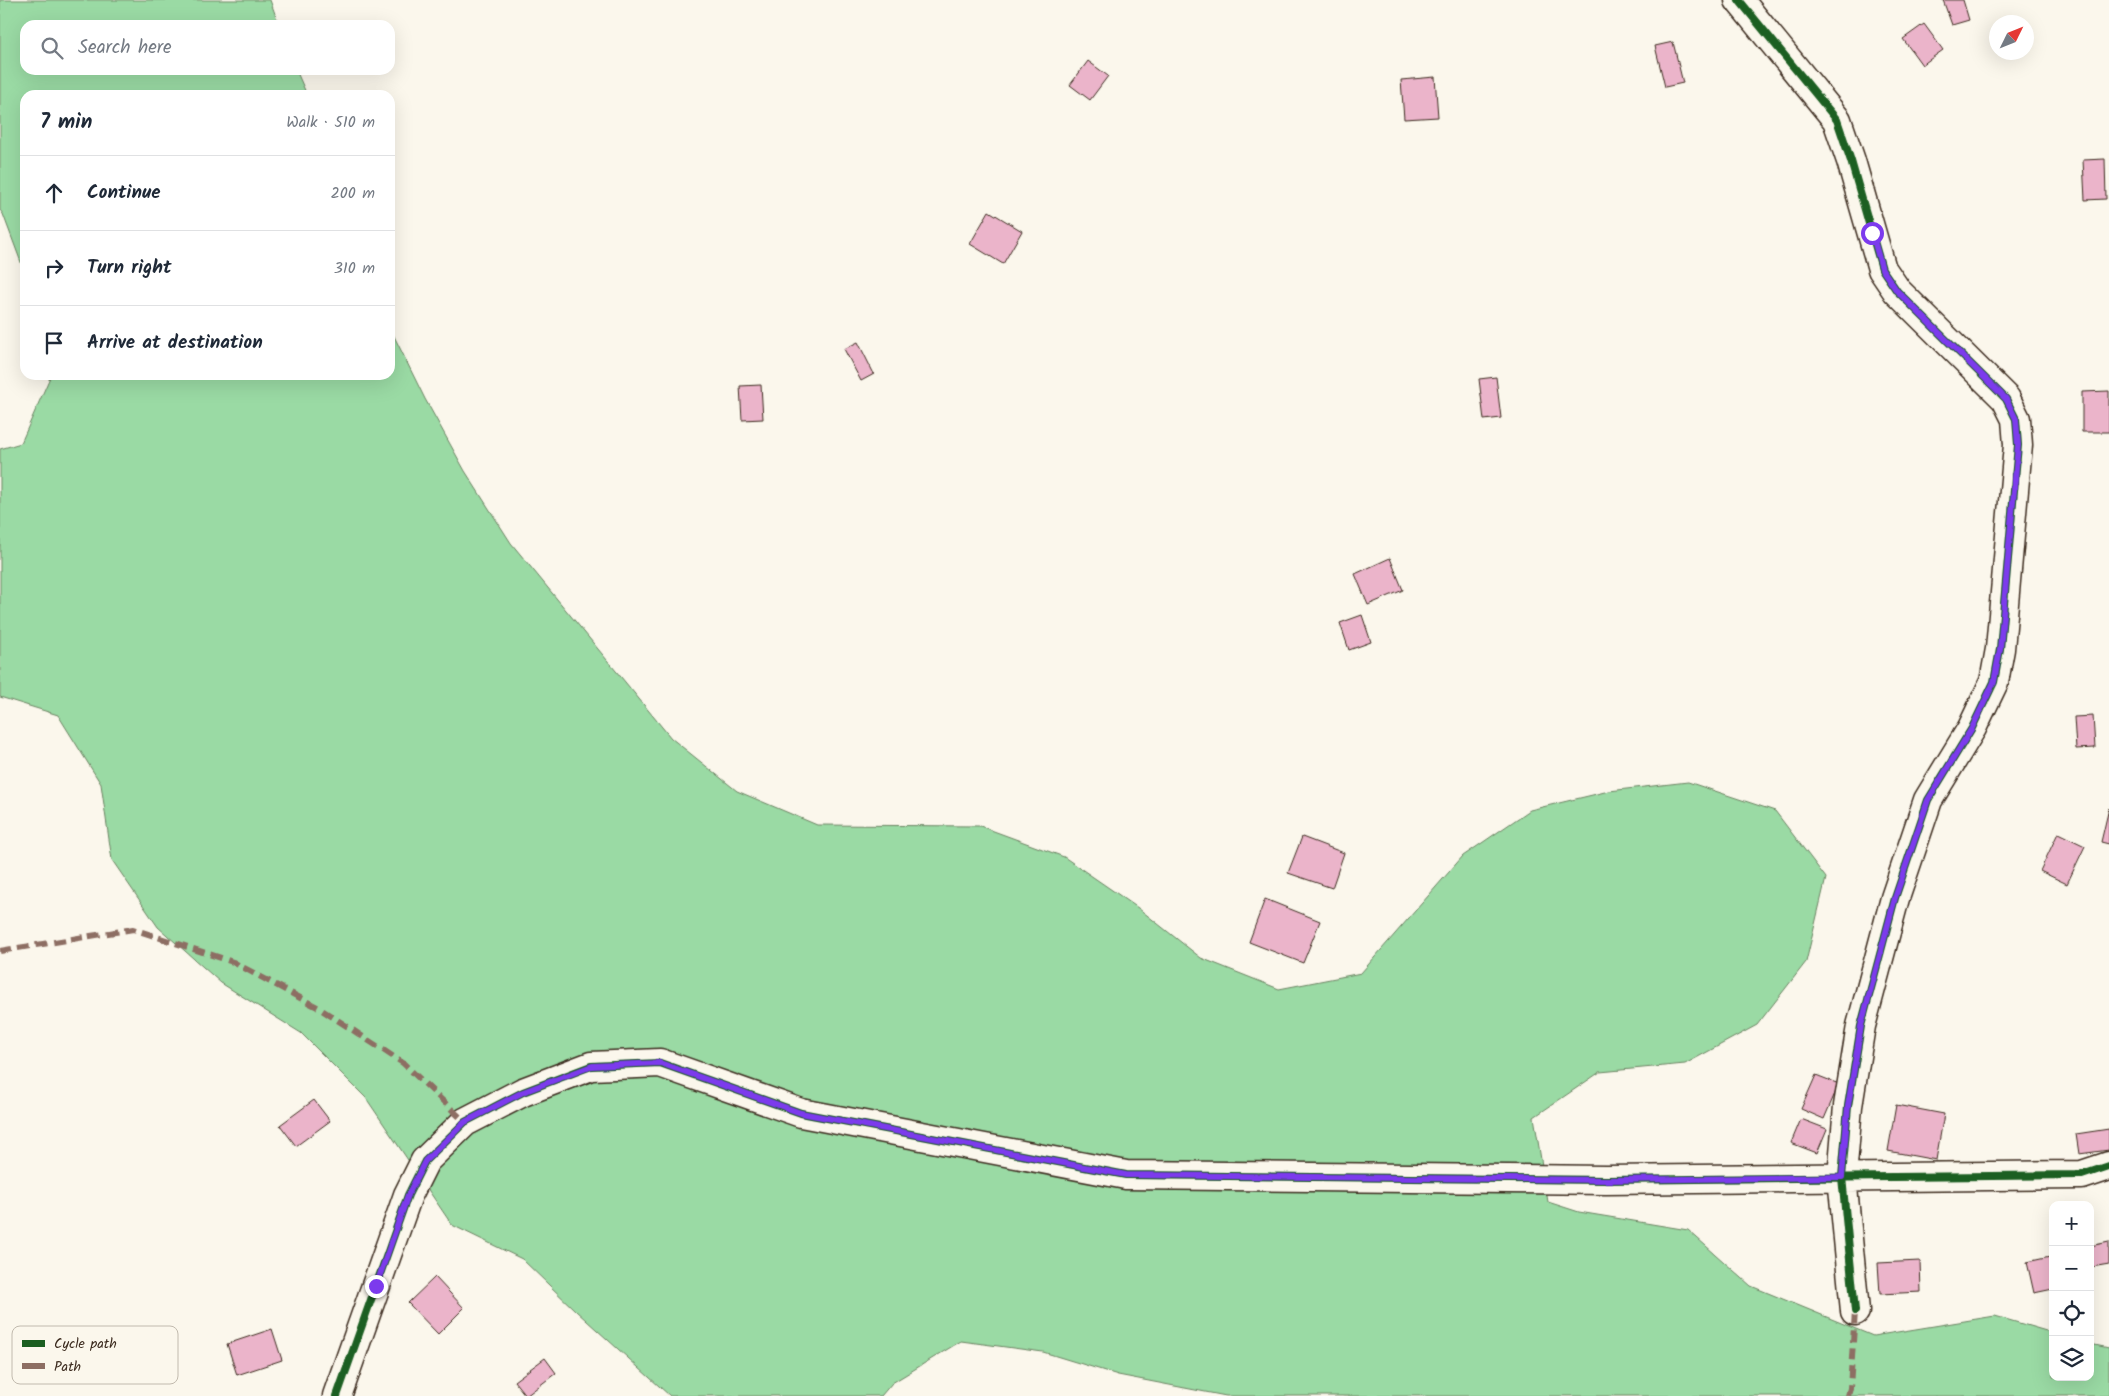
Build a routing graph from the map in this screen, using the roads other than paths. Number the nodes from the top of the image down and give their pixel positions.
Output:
1 (1739, 0) edge
2 (2109, 1166) edge
3 (1842, 1177) junction
4 (1855, 1312) dead end
5 (337, 1396) edge

1 - 3 street
2 - 3 street
3 - 4 street
3 - 5 street

